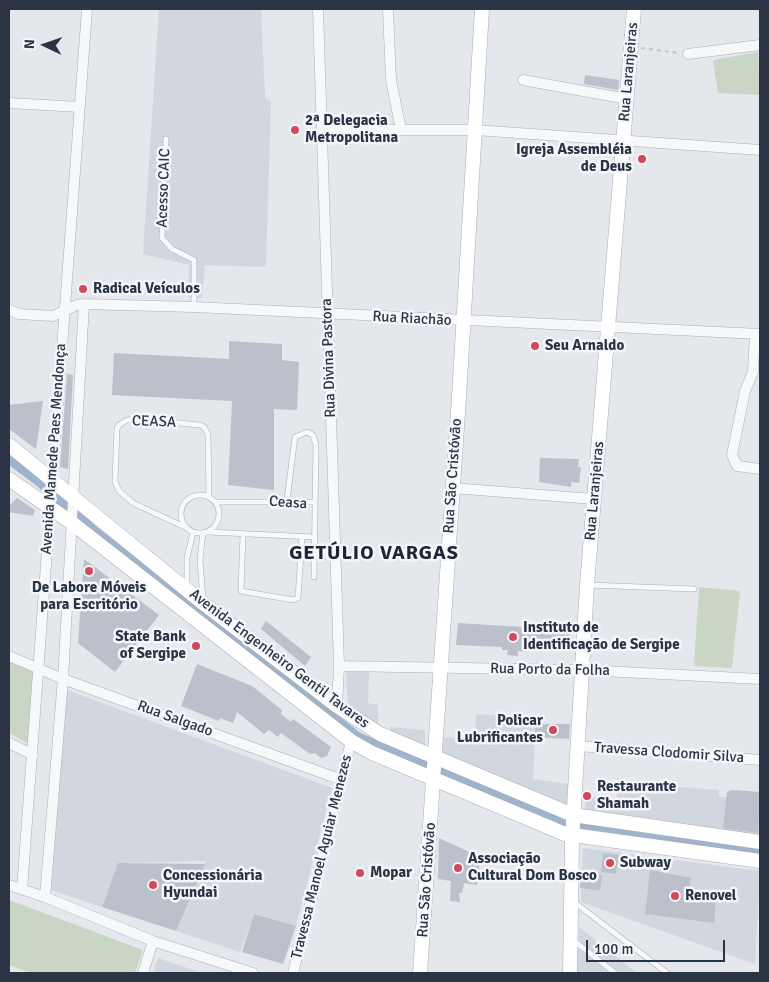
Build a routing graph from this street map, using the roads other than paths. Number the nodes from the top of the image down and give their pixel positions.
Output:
1 (87, 9) edge
2 (318, 9) edge
3 (388, 9) edge
4 (482, 9) edge
5 (634, 9) edge
6 (760, 45) edge
7 (688, 54) road end
8 (523, 80) dead end
9 (627, 99) junction
10 (9, 103) edge
11 (80, 107) junction
12 (321, 130) junction
13 (401, 130) junction
14 (475, 130) junction
15 (166, 139) dead end
16 (623, 141) junction
17 (760, 150) edge
18 (84, 304) junction
19 (194, 307) junction
20 (9, 310) edge
21 (65, 312) junction
22 (328, 315) junction
23 (464, 322) junction
24 (608, 328) junction
25 (758, 334) edge
26 (9, 445) edge
27 (760, 468) edge
28 (9, 479) edge
29 (51, 483) junction
30 (452, 488) junction
31 (209, 498) junction
32 (594, 499) junction
33 (286, 500) junction
34 (74, 502) junction
35 (215, 502) junction
36 (313, 502) junction
37 (50, 507) junction
38 (72, 521) junction
39 (187, 528) junction
40 (194, 532) junction
41 (206, 532) junction
42 (243, 534) junction
43 (302, 537) junction
44 (313, 537) junction
45 (314, 577) dead end
46 (587, 585) junction
47 (694, 589) dead end
48 (187, 590) junction
49 (203, 603) junction
50 (9, 656) edge
51 (37, 666) junction
52 (339, 666) junction
53 (440, 668) junction
54 (583, 670) junction
55 (63, 678) junction
56 (760, 679) edge
57 (337, 706) junction
58 (351, 741) junction
59 (9, 743) edge
60 (578, 746) junction
61 (33, 755) junction
62 (435, 758) junction
63 (760, 760) edge
64 (342, 780) junction
65 (434, 780) junction
66 (573, 825) junction
67 (760, 842) edge
68 (760, 861) edge
69 (9, 885) edge
70 (22, 889) junction
71 (45, 897) junction
72 (571, 900) junction
73 (571, 938) junction
74 (153, 941) junction
75 (143, 973) edge
76 (253, 973) edge
77 (293, 973) edge
78 (420, 973) edge
79 (570, 973) edge
80 (615, 973) edge
81 (667, 973) edge

1 - 11 street, Avenida Mamede Paes Mendonça
2 - 12 street, Rua Divina Pastora
3 - 13 street
4 - 14 main road, Rua São Cristóvão
5 - 9 main road, Rua Laranjeiras
6 - 7 street
8 - 9 street
9 - 16 main road, Rua Laranjeiras
10 - 11 street
11 - 21 street, Avenida Mamede Paes Mendonça
12 - 13 street
12 - 22 street, Rua Divina Pastora
13 - 14 street
14 - 16 street
14 - 23 main road, Rua São Cristóvão
15 - 19 lane, Acesso CAIC
16 - 17 street
16 - 24 main road, Rua Laranjeiras
18 - 19 street, Rua Riachão
18 - 21 street, Rua Riachão
18 - 34 street, Avenida Mamede Paes Mendonça
19 - 22 street, Rua Riachão
20 - 21 street, Rua Riachão
21 - 29 street, Avenida Mamede Paes Mendonça
22 - 23 street, Rua Riachão
22 - 52 street, Rua Divina Pastora
23 - 24 street, Rua Riachão
23 - 30 main road, Rua São Cristóvão
24 - 25 street, Rua Riachão
24 - 32 main road, Rua Laranjeiras
25 - 27 street
26 - 29 main road, Avenida Engenheiro Gentil Tavares
28 - 37 main road, Avenida Engenheiro Gentil Tavares
29 - 34 main road, Avenida Engenheiro Gentil Tavares
29 - 37 street, Avenida Mamede Paes Mendonça
30 - 32 street
30 - 53 main road, Rua São Cristóvão
31 - 35 lane
31 - 39 lane
31 - 39 lane, CEASA
32 - 46 main road, Rua Laranjeiras
33 - 35 lane, Ceasa
33 - 36 lane, Ceasa
33 - 36 lane
34 - 38 street, Avenida Mamede Paes Mendonça
34 - 48 main road, Avenida Engenheiro Gentil Tavares
35 - 41 lane
36 - 44 lane, Ceasa
37 - 38 main road, Avenida Engenheiro Gentil Tavares
37 - 51 street, Avenida Mamede Paes Mendonça
38 - 55 street, Avenida Mamede Paes Mendonça
38 - 58 main road, Avenida Engenheiro Gentil Tavares
39 - 40 lane
40 - 41 lane
40 - 48 lane
41 - 42 lane
41 - 49 lane
42 - 43 lane
42 - 43 lane
43 - 44 lane
44 - 45 lane, Ceasa
46 - 47 lane
46 - 54 main road, Rua Laranjeiras
48 - 49 main road, Avenida Engenheiro Gentil Tavares
49 - 57 main road, Avenida Engenheiro Gentil Tavares
50 - 51 street, Rua Salgado
51 - 55 street, Rua Salgado
51 - 61 street, Avenida Mamede Paes Mendonça
52 - 53 street, Rua Porto da Folha
52 - 57 street, Rua Divina Pastora
53 - 54 street, Rua Porto da Folha
53 - 62 main road, Rua São Cristóvão
54 - 56 street, Rua Porto da Folha
54 - 60 main road, Rua Laranjeiras
55 - 64 street, Rua Salgado
55 - 71 street, Avenida Mamede Paes Mendonça
57 - 62 main road, Avenida Engenheiro Gentil Tavares
58 - 64 street, Travessa Manoel Aguiar Menezes
58 - 65 main road, Avenida Engenheiro Gentil Tavares
59 - 61 street
60 - 63 street, Travessa Clodomir Silva
60 - 66 main road, Rua Laranjeiras
61 - 70 street, Avenida Mamede Paes Mendonça
62 - 65 main road, Rua São Cristóvão
62 - 66 main road, Avenida Engenheiro Gentil Tavares
64 - 77 street, Travessa Manoel Aguiar Menezes
65 - 66 main road, Avenida Engenheiro Gentil Tavares
65 - 78 main road, Rua São Cristóvão
66 - 67 main road, Avenida Engenheiro Gentil Tavares
66 - 68 main road, Avenida Engenheiro Gentil Tavares
66 - 72 main road, Rua Laranjeiras
69 - 70 street
70 - 71 street
71 - 74 street
72 - 73 main road, Rua Laranjeiras
72 - 81 lane
73 - 79 main road, Rua Laranjeiras
73 - 80 lane
74 - 75 street
74 - 76 street

